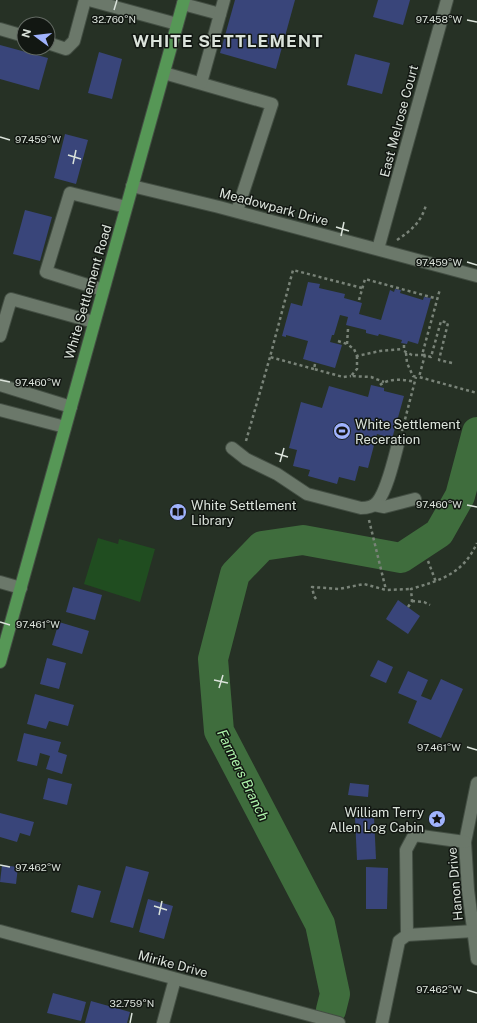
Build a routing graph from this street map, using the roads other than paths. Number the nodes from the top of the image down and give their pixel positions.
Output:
1 (85, 0) edge
2 (89, 0) edge
3 (224, 0) edge
4 (447, 0) edge
5 (183, 2) edge
6 (220, 14) junction
7 (177, 24) junction
8 (0, 29) edge
9 (16, 34) edge
10 (56, 46) edge
11 (164, 73) junction
12 (201, 83) junction
13 (132, 186) junction
14 (126, 207) junction
15 (237, 212) junction
16 (378, 249) junction
17 (477, 276) edge
18 (103, 290) junction
19 (94, 322) junction
20 (0, 336) edge
21 (0, 385) edge
22 (71, 407) junction
23 (0, 410) edge
24 (65, 427) junction
25 (398, 444) road end
26 (232, 448) dead end
27 (415, 499) dead end
28 (374, 505) junction
29 (0, 582) edge
30 (20, 588) junction
31 (0, 662) edge
32 (477, 784) edge
33 (465, 842) junction
34 (0, 931) edge
35 (474, 931) junction
36 (407, 935) junction
37 (477, 959) edge
38 (175, 979) junction
39 (163, 1023) edge
40 (339, 1023) edge
41 (382, 1023) edge

1 - 10 street
2 - 7 street
3 - 6 street
4 - 16 street, East Melrose Court
5 - 6 street
5 - 7 main road, White Settlement Road
6 - 12 street
7 - 11 main road, White Settlement Road
8 - 9 street
11 - 12 street
11 - 13 main road, White Settlement Road
12 - 15 street
13 - 14 main road, White Settlement Road
13 - 15 street, Meadowpark Drive
14 - 18 main road, White Settlement Road
14 - 18 street
15 - 16 street, Meadowpark Drive
16 - 17 street, Meadowpark Drive
18 - 19 main road, White Settlement Road
19 - 20 street
19 - 22 main road, White Settlement Road
21 - 22 street
22 - 24 main road, White Settlement Road
23 - 24 street
24 - 30 main road, White Settlement Road
25 - 28 street
26 - 28 street
27 - 28 street
29 - 30 street
30 - 31 main road, White Settlement Road
32 - 33 street, Hanon Drive
33 - 35 street, Hanon Drive
33 - 36 street
34 - 38 street, Mirike Drive
35 - 36 street
35 - 37 street, Hanon Drive
36 - 41 street
38 - 39 street
38 - 40 street, Mirike Drive

